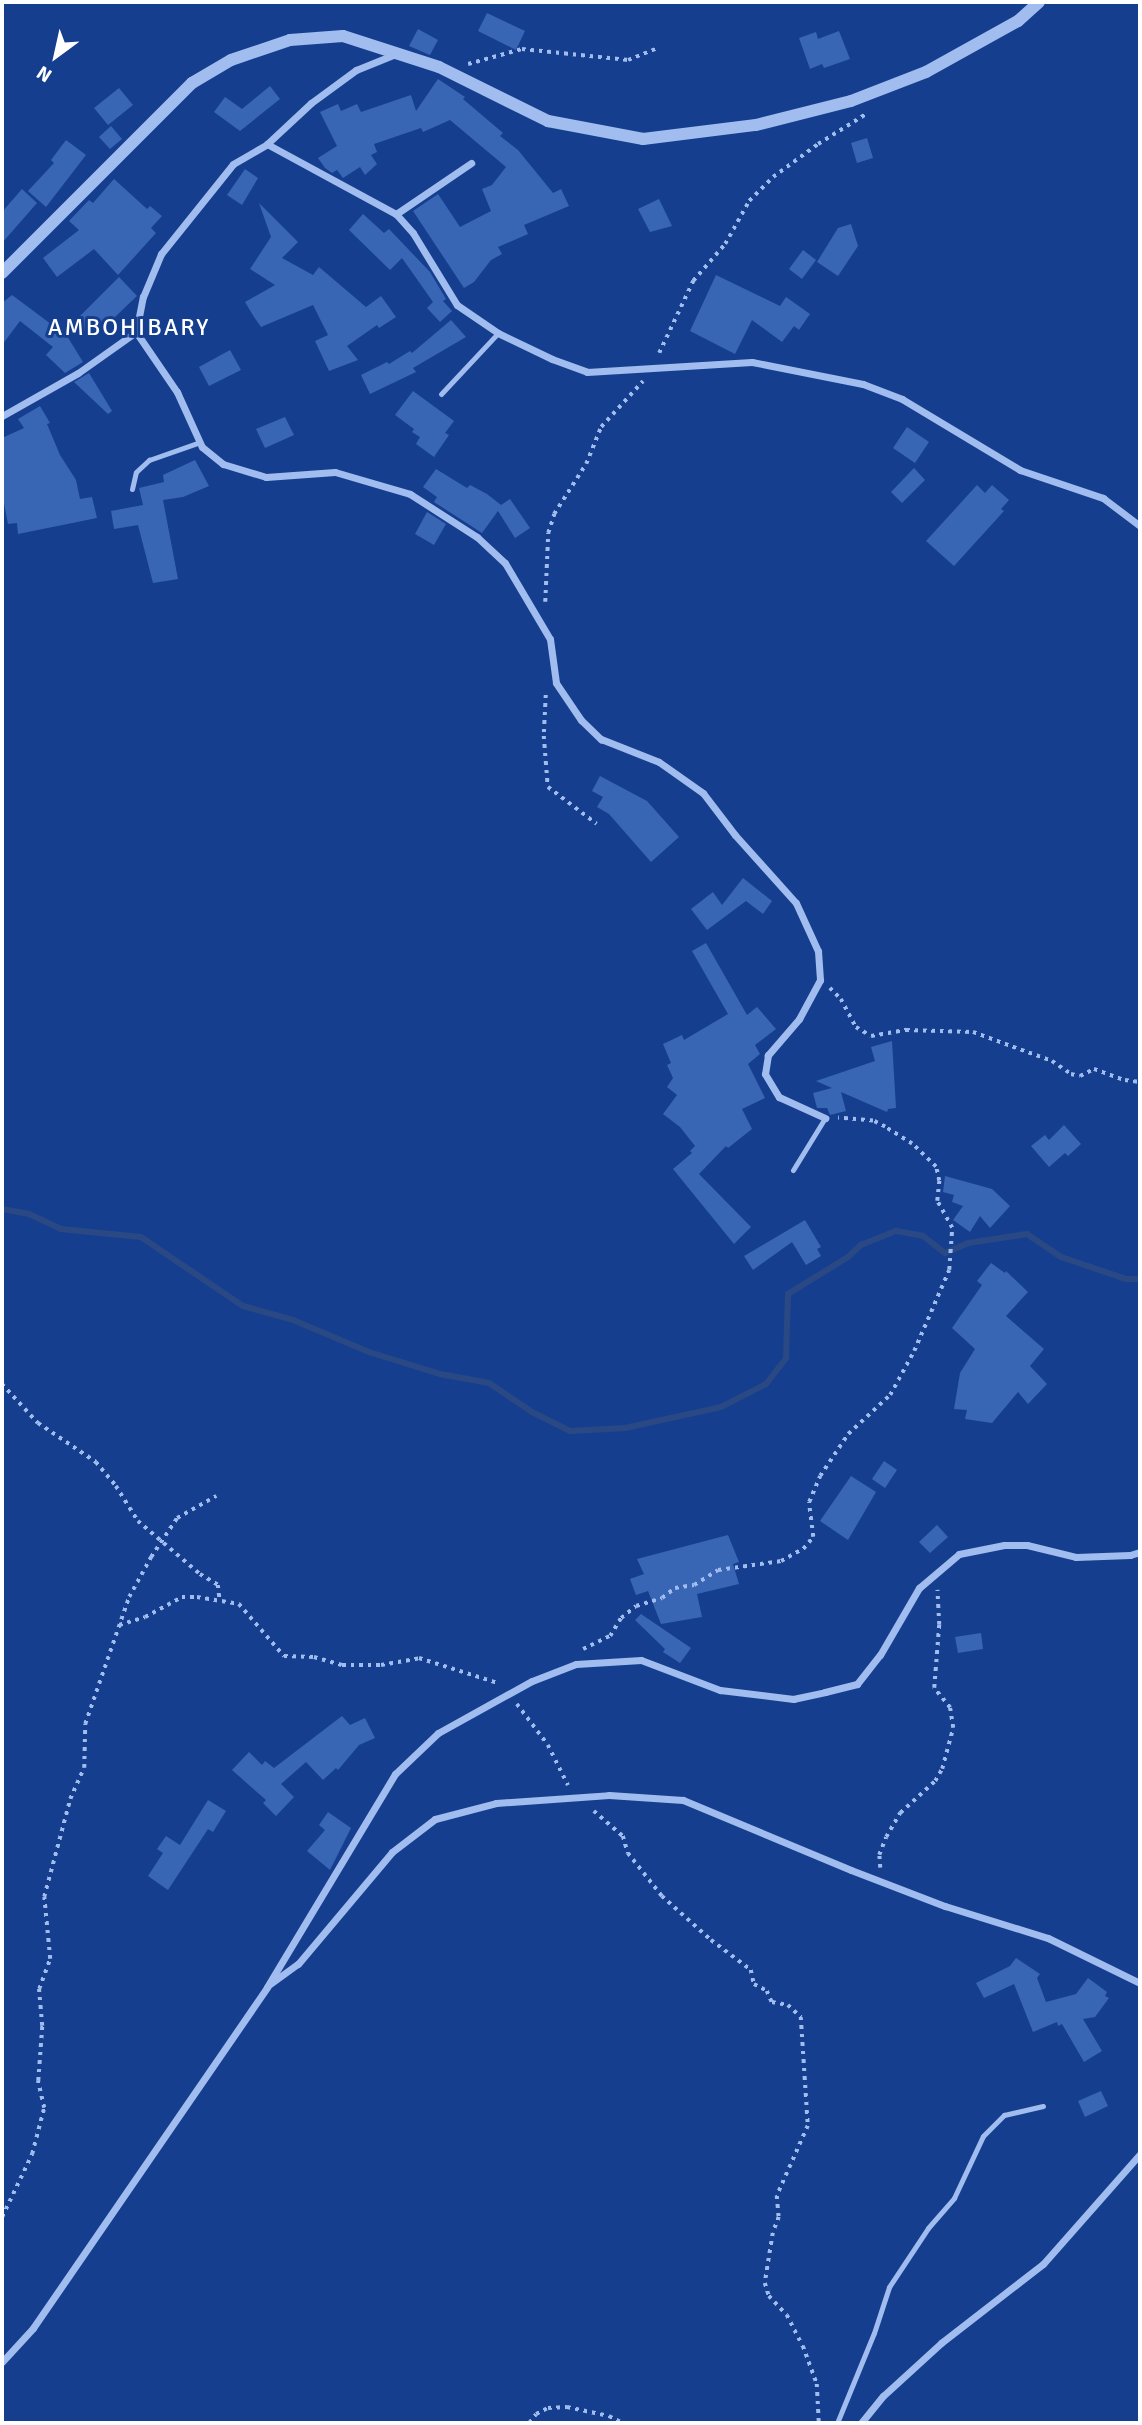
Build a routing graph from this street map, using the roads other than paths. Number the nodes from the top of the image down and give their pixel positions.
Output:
1 (1039, 2) edge
2 (393, 55) junction
3 (267, 144) junction
4 (471, 163) dead end
5 (396, 214) junction
6 (2, 273) edge
7 (136, 332) junction
8 (498, 333) junction
9 (441, 394) dead end
10 (2, 416) edge
11 (200, 442) junction
12 (132, 489) dead end
13 (1140, 526) edge
14 (825, 1118) joint
15 (793, 1170) dead end
16 (1140, 1552) edge
17 (1140, 1983) edge
18 (267, 1987) junction
19 (1043, 2105) dead end
20 (1140, 2154) edge
21 (2, 2362) edge
22 (837, 2423) edge
23 (861, 2423) edge

1 - 2 street
2 - 3 street
2 - 6 street
3 - 5 street
3 - 7 street
4 - 5 street
5 - 8 street
7 - 10 street
7 - 11 street
8 - 9 lane
8 - 13 street
11 - 12 lane
11 - 14 street
14 - 15 lane
16 - 18 street
17 - 18 street
18 - 21 street
19 - 22 lane
20 - 23 street

